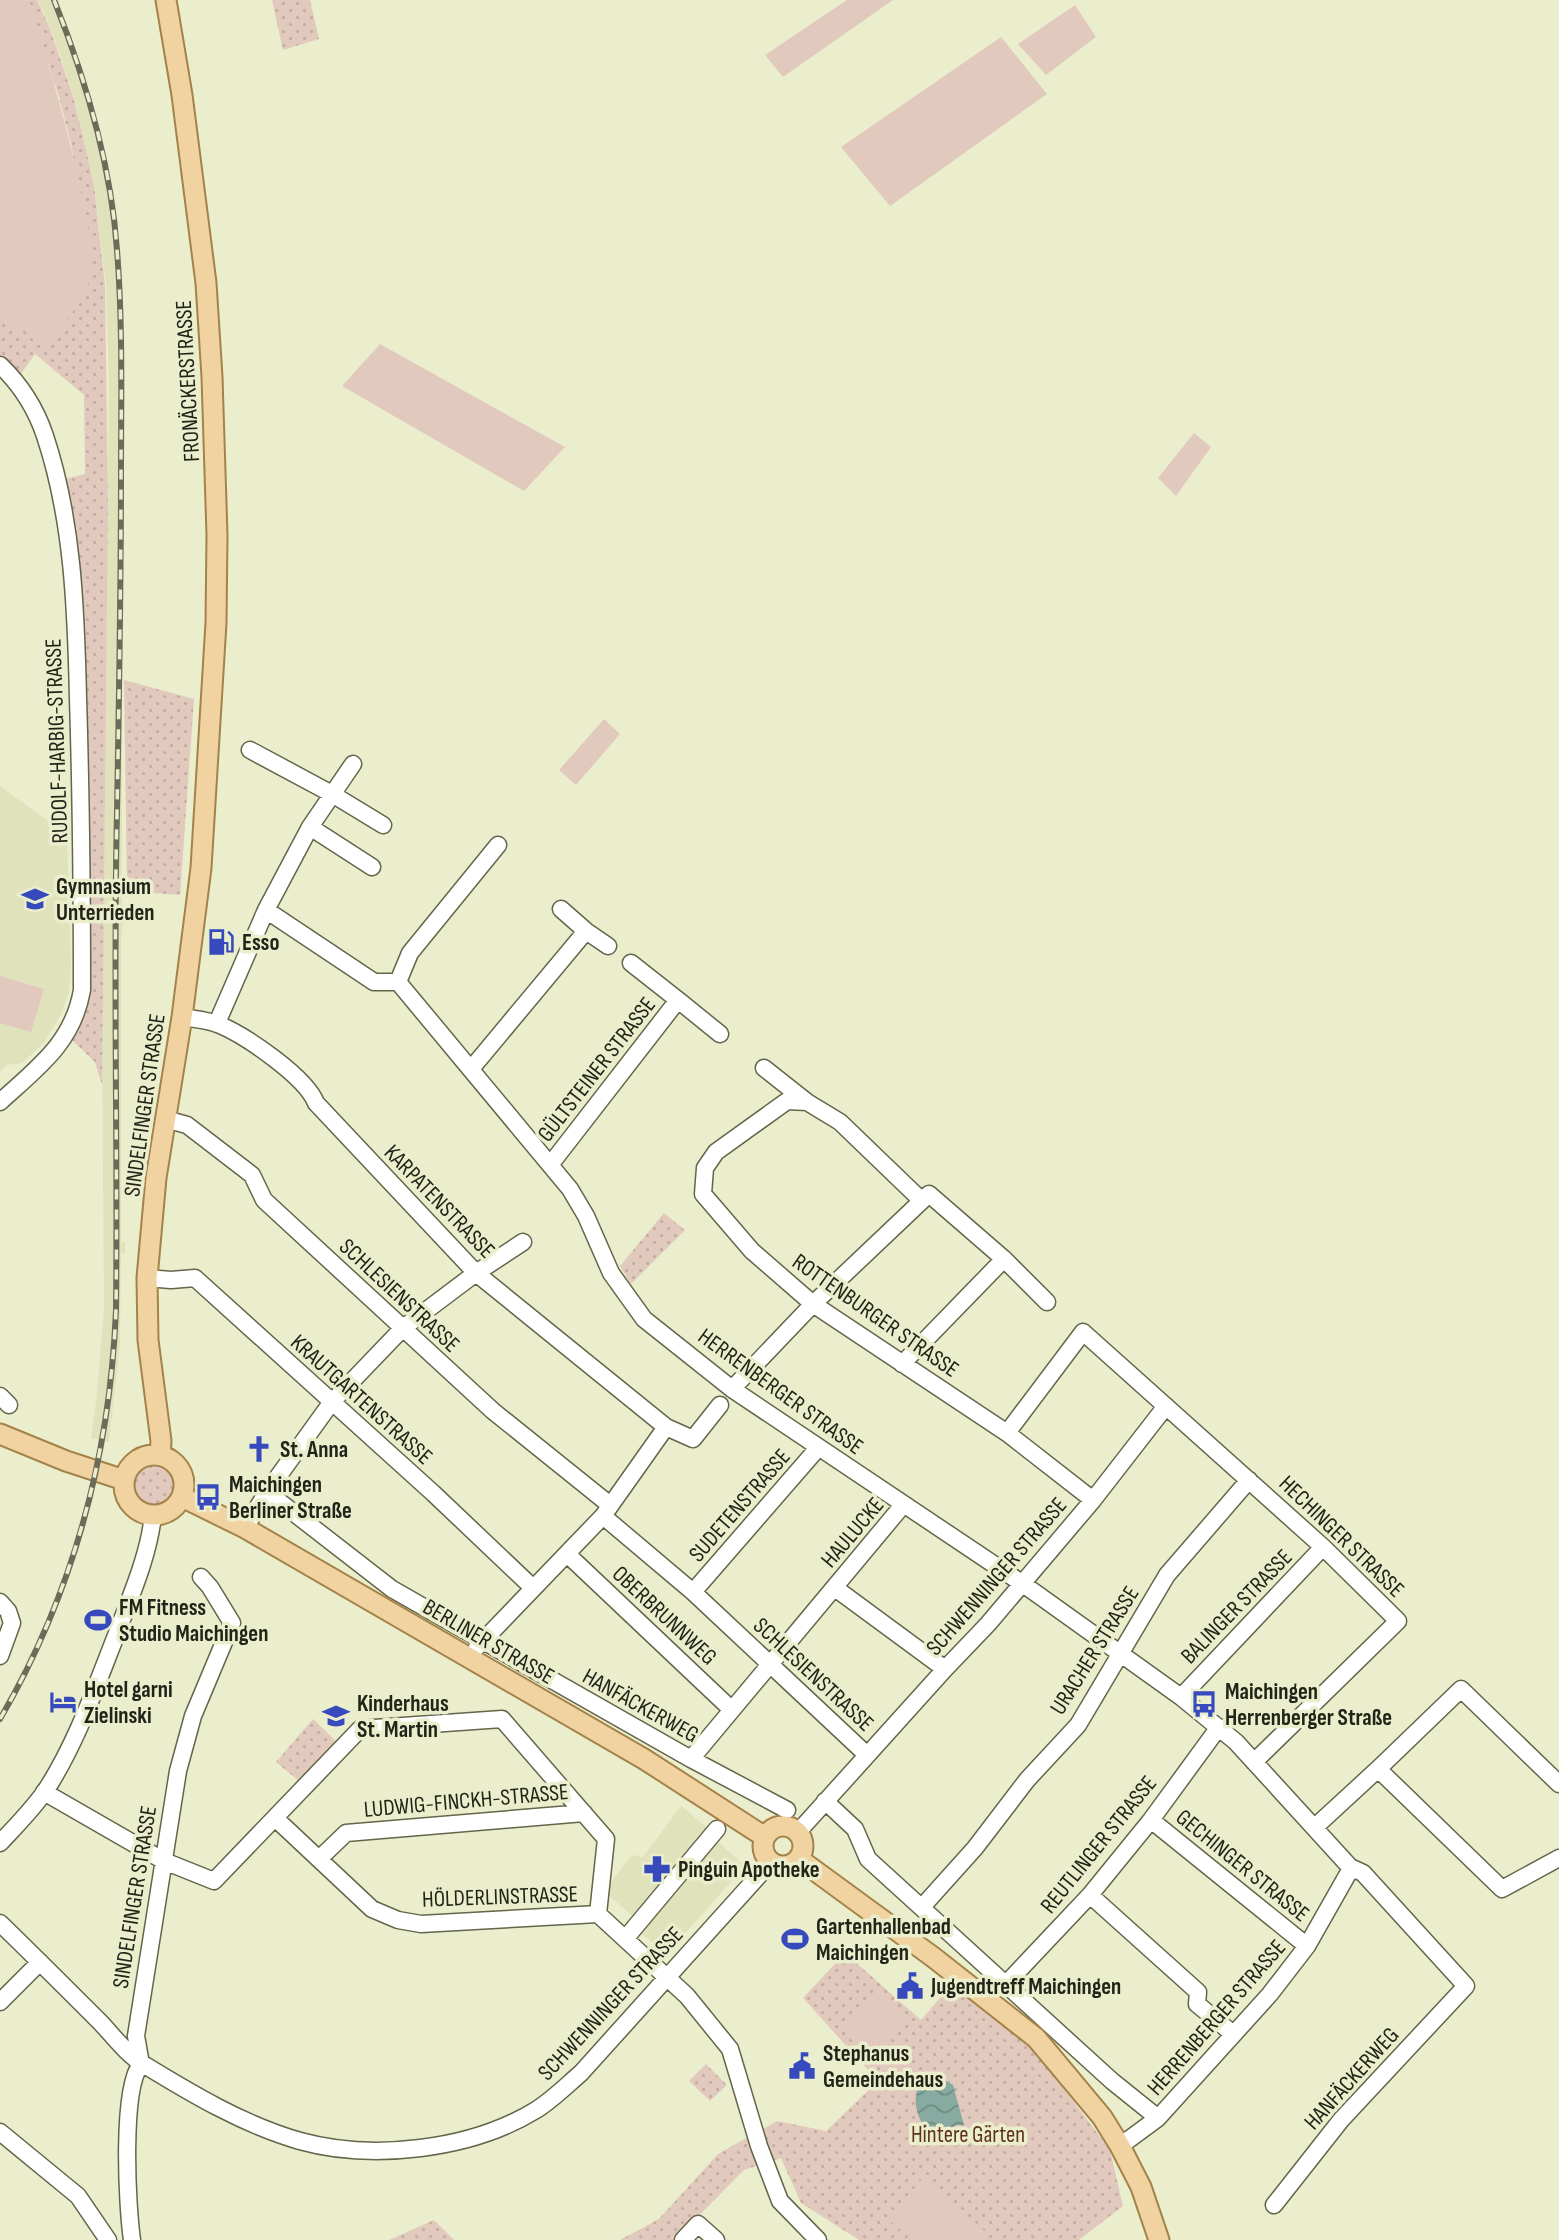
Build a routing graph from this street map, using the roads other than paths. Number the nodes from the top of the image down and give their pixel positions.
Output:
1 (166, 0) edge
2 (0, 365) edge
3 (250, 750) dead end
4 (208, 763) joint
5 (353, 764) dead end
6 (332, 794) junction
7 (383, 825) dead end
8 (310, 827) junction
9 (498, 845) dead end
10 (372, 867) dead end
11 (561, 909) dead end
12 (266, 910) junction
13 (586, 931) junction
14 (608, 946) dead end
15 (631, 963) dead end
16 (398, 982) junction
17 (678, 1000) junction
18 (182, 1017) junction
19 (217, 1023) junction
20 (720, 1034) dead end
21 (764, 1068) dead end
22 (471, 1069) junction
23 (0, 1102) edge
24 (807, 1102) junction
25 (165, 1119) junction
26 (550, 1165) junction
27 (925, 1197) junction
28 (523, 1242) dead end
29 (1004, 1259) junction
30 (476, 1273) junction
31 (147, 1278) junction
32 (1047, 1302) dead end
33 (813, 1304) junction
34 (403, 1328) junction
35 (902, 1364) junction
36 (732, 1389) junction
37 (331, 1403) junction
38 (720, 1405) dead end
39 (1166, 1406) junction
40 (666, 1427) junction
41 (1007, 1433) junction
42 (0, 1434) edge
43 (818, 1448) junction
44 (160, 1455) junction
45 (124, 1480) junction
46 (1249, 1480) junction
47 (267, 1492) junction
48 (182, 1497) junction
49 (1093, 1500) junction
50 (904, 1505) junction
51 (606, 1510) junction
52 (153, 1515) junction
53 (245, 1528) junction
54 (1323, 1548) junction
55 (567, 1554) junction
56 (201, 1577) dead end
57 (1023, 1584) junction
58 (532, 1587) junction
59 (835, 1588) junction
60 (694, 1592) junction
61 (0, 1602) edge
62 (482, 1641) junction
63 (1119, 1653) junction
64 (0, 1656) edge
65 (470, 1658) junction
66 (771, 1664) junction
67 (945, 1669) junction
68 (1181, 1697) junction
69 (732, 1710) junction
70 (1219, 1727) junction
71 (867, 1755) junction
72 (691, 1759) junction
73 (1254, 1762) junction
74 (1378, 1769) junction
75 (1559, 1784) edge
76 (44, 1792) junction
77 (825, 1801) junction
78 (787, 1811) dead end
79 (584, 1813) junction
80 (275, 1818) junction
81 (1151, 1820) junction
82 (1315, 1827) junction
83 (717, 1829) dead end
84 (798, 1832) junction
85 (765, 1837) junction
86 (0, 1843) edge
87 (1559, 1858) edge
88 (319, 1859) junction
89 (799, 1859) junction
90 (164, 1861) junction
91 (771, 1862) junction
92 (1350, 1867) junction
93 (1090, 1895) junction
94 (922, 1907) junction
95 (598, 1914) junction
96 (0, 1923) edge
97 (625, 1939) junction
98 (1307, 1946) junction
99 (40, 1962) junction
100 (667, 1978) junction
101 (1006, 1984) junction
102 (1466, 1986) joint
103 (0, 2002) edge
104 (1233, 2034) junction
105 (141, 2064) junction
106 (1157, 2118) junction
107 (0, 2132) edge
108 (1120, 2146) junction
109 (1274, 2205) dead end
110 (108, 2240) edge
111 (132, 2240) edge
112 (683, 2240) edge
113 (716, 2240) edge
114 (818, 2240) edge
115 (1159, 2240) edge

1 - 4 main road, FRONÄCKERSTRASSE
2 - 23 street, RUDOLF-HARBIG-STRASSE
3 - 6 street
4 - 18 main road, SINDELFINGER STRASSE
5 - 6 street
6 - 7 street
6 - 8 street
8 - 10 street
8 - 12 street
9 - 16 street
11 - 13 street
12 - 16 street
12 - 19 street
13 - 14 street
13 - 22 street
15 - 17 street, GÜLTSTEINER STRASSE
16 - 22 street, HERRENBERGER STRASSE
17 - 20 street, GÜLTSTEINER STRASSE
17 - 26 street, GÜLTSTEINER STRASSE
18 - 19 street, KARPATENSTRASSE
18 - 25 main road, SINDELFINGER STRASSE
19 - 30 street, KARPATENSTRASSE
21 - 24 street
22 - 26 street, HERRENBERGER STRASSE
24 - 27 street
24 - 33 street, ROTTENBURGER STRASSE
25 - 31 main road, SINDELFINGER STRASSE
25 - 34 street, SCHLESIENSTRASSE
26 - 36 street, HERRENBERGER STRASSE
27 - 29 street
27 - 33 street
28 - 30 street
29 - 32 street
29 - 35 street
30 - 34 street
30 - 40 street, KARPATENSTRASSE
31 - 37 street, KRAUTGARTENSTRASSE
31 - 44 main road, SINDELFINGER STRASSE
33 - 35 street, ROTTENBURGER STRASSE
33 - 36 street
34 - 37 street
34 - 51 street, SCHLESIENSTRASSE
35 - 41 street, ROTTENBURGER STRASSE
36 - 43 street, HERRENBERGER STRASSE
37 - 47 street
37 - 58 street, KRAUTGARTENSTRASSE
38 - 40 street
39 - 41 street, HECHINGER STRASSE
39 - 46 street, HECHINGER STRASSE
39 - 49 street, SCHWENNINGER STRASSE
40 - 51 street
41 - 49 street, ROTTENBURGER STRASSE
42 - 45 main road
43 - 50 street, HERRENBERGER STRASSE
43 - 60 street, SUDETENSTRASSE
44 - 45 main road
44 - 48 main road
45 - 52 main road
46 - 54 street, HECHINGER STRASSE
46 - 63 street, URACHER STRASSE
47 - 53 street
47 - 62 street, HANFÄCKERWEG
48 - 52 main road
48 - 53 main road, BERLINER STRASSE
49 - 57 street, SCHWENNINGER STRASSE
50 - 57 street, HERRENBERGER STRASSE
50 - 59 street, HAULUCKE
51 - 55 street
51 - 60 street, SCHLESIENSTRASSE
52 - 76 street
53 - 65 main road, BERLINER STRASSE
54 - 68 street, BALINGER STRASSE
54 - 73 street, HECHINGER STRASSE
55 - 58 street
55 - 69 street, OBERBRUNNWEG
56 - 90 street, SINDELFINGER STRASSE
57 - 63 street, HERRENBERGER STRASSE
57 - 67 street, SCHWENNINGER STRASSE
58 - 62 street
59 - 66 street, HAULUCKE
59 - 67 street, HAULUCKE
60 - 66 street, SCHLESIENSTRASSE
61 - 64 street
62 - 65 street
62 - 72 street, HANFÄCKERWEG
63 - 68 street, HERRENBERGER STRASSE
63 - 94 street, URACHER STRASSE
65 - 85 main road, BERLINER STRASSE
66 - 69 street, HAULUCKE
66 - 71 street, SCHLESIENSTRASSE
67 - 71 street, SCHWENNINGER STRASSE
68 - 70 street, HERRENBERGER STRASSE
69 - 72 street, HAULUCKE
70 - 73 street, HERRENBERGER STRASSE
70 - 81 street, REUTLINGER STRASSE
71 - 77 street, SCHWENNINGER STRASSE
72 - 78 street, HANFÄCKERWEG
73 - 82 street, HERRENBERGER STRASSE
74 - 75 street
74 - 82 street
74 - 87 street
76 - 86 street
76 - 90 street
77 - 84 street, SCHWENNINGER STRASSE
77 - 94 street
79 - 80 street
79 - 88 street, LUDWIG-FINCKH-STRASSE
79 - 95 street
80 - 88 street, HÖLDERLINSTRASSE
80 - 90 street
81 - 93 street, REUTLINGER STRASSE
81 - 98 street, GECHINGER STRASSE
82 - 92 street, HERRENBERGER STRASSE
83 - 97 street
84 - 85 main road
84 - 89 main road
85 - 91 main road
88 - 95 street, HÖLDERLINSTRASSE
89 - 91 main road
89 - 108 main road
90 - 105 street, SINDELFINGER STRASSE
91 - 100 street, SCHWENNINGER STRASSE
92 - 98 street, HERRENBERGER STRASSE
92 - 102 street, HERRENBERGER STRASSE
93 - 101 street, REUTLINGER STRASSE
93 - 104 street
94 - 101 street
95 - 97 street
96 - 99 street, SCHWENNINGER STRASSE
97 - 100 street
98 - 104 street, HERRENBERGER STRASSE
99 - 103 street
99 - 105 street, SCHWENNINGER STRASSE
100 - 105 street, SCHWENNINGER STRASSE
100 - 114 street
101 - 106 street
102 - 109 street, HANFÄCKERWEG
104 - 106 street, HERRENBERGER STRASSE
105 - 111 street, SINDELFINGER STRASSE
106 - 108 street, HERRENBERGER STRASSE
107 - 110 street
108 - 115 main road
112 - 113 street

